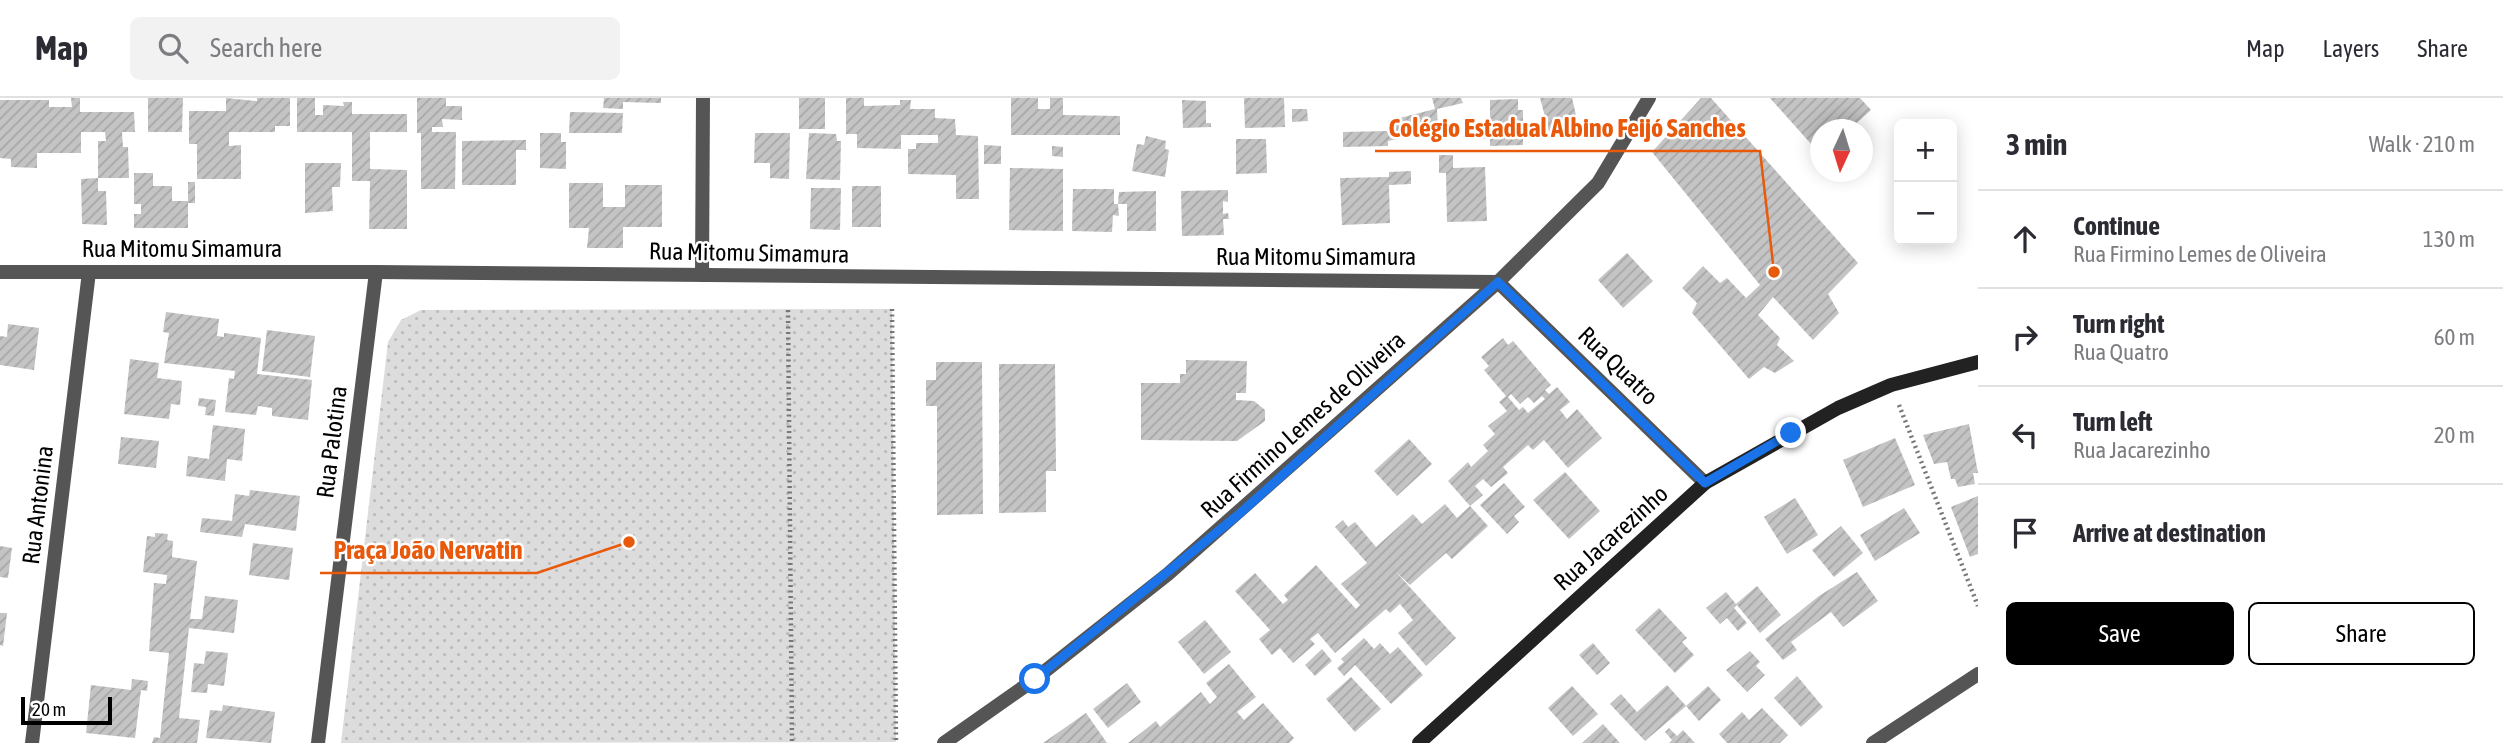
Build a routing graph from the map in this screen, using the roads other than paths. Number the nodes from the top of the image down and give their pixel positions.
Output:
1 (703, 98) edge
2 (1649, 98) edge
3 (0, 272) edge
4 (89, 272) junction
5 (376, 272) junction
6 (702, 275) junction
7 (1498, 282) junction
8 (1978, 362) edge
9 (1705, 483) junction
10 (1978, 674) edge
11 (32, 743) edge
12 (318, 743) edge
13 (944, 743) edge
14 (1419, 743) edge
15 (1873, 743) edge

1 - 6 street
2 - 7 street, Rua Firmino Lemes de Oliveira
3 - 4 street, Rua Mitomu Simamura
4 - 5 street, Rua Mitomu Simamura
4 - 11 street, Rua Antonina
5 - 6 street, Rua Mitomu Simamura
5 - 12 street, Rua Palotina
6 - 7 street, Rua Mitomu Simamura
7 - 9 street, Rua Quatro
7 - 13 street, Rua Firmino Lemes de Oliveira
8 - 9 street, Rua Jacarezinho
9 - 14 street, Rua Jacarezinho
10 - 15 street

